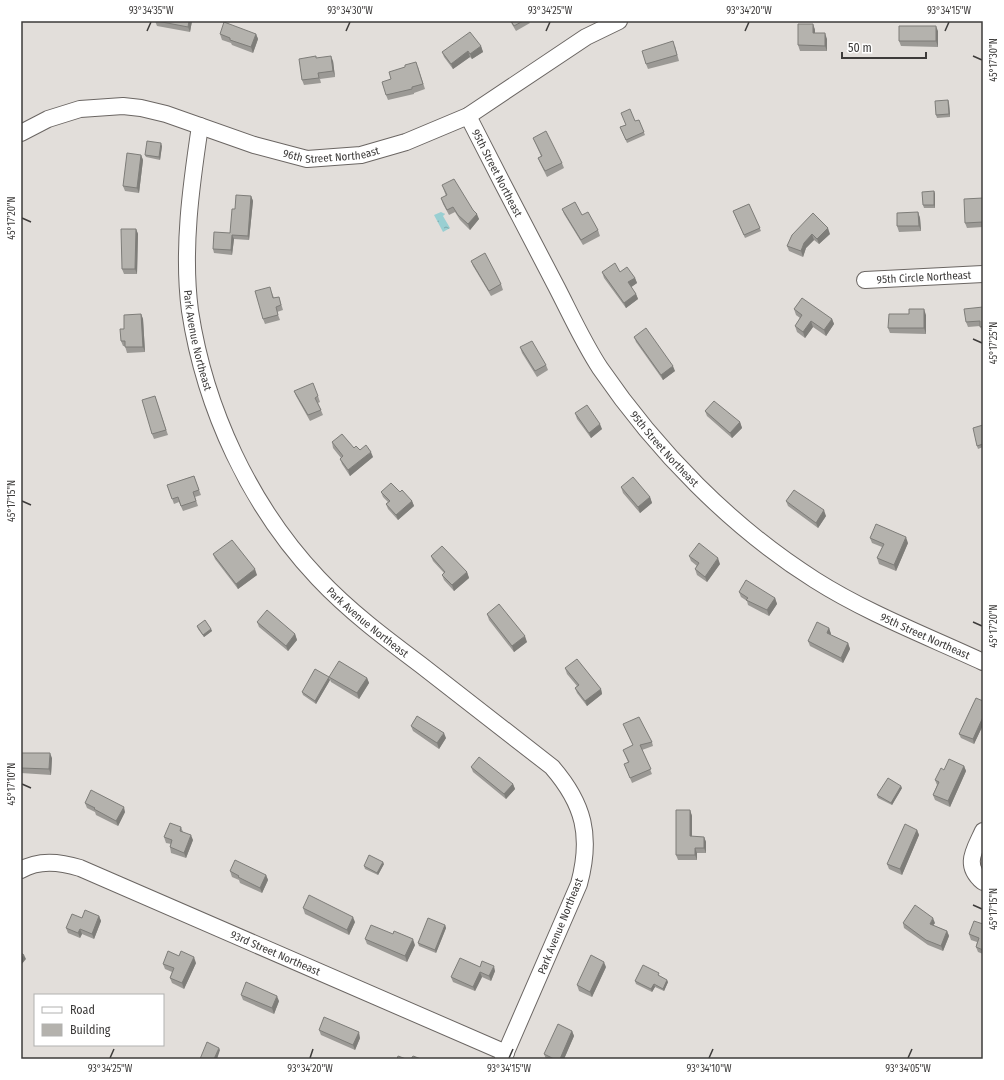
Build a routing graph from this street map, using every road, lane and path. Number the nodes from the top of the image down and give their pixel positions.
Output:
1 (619, 21) edge
2 (468, 116) junction
3 (200, 126) junction
4 (21, 132) edge
5 (983, 274) edge
6 (865, 280) dead end
7 (983, 662) edge
8 (983, 831) edge
9 (21, 870) edge
10 (983, 882) edge
11 (504, 1056) edge

1 - 2 street, 96th Street Northeast
2 - 3 street, 96th Street Northeast
2 - 7 street, 95th Street Northeast
3 - 4 street, 96th Street Northeast
3 - 11 street, Park Avenue Northeast
5 - 6 street, 95th Circle Northeast
8 - 10 street
9 - 11 street, 93rd Street Northeast

